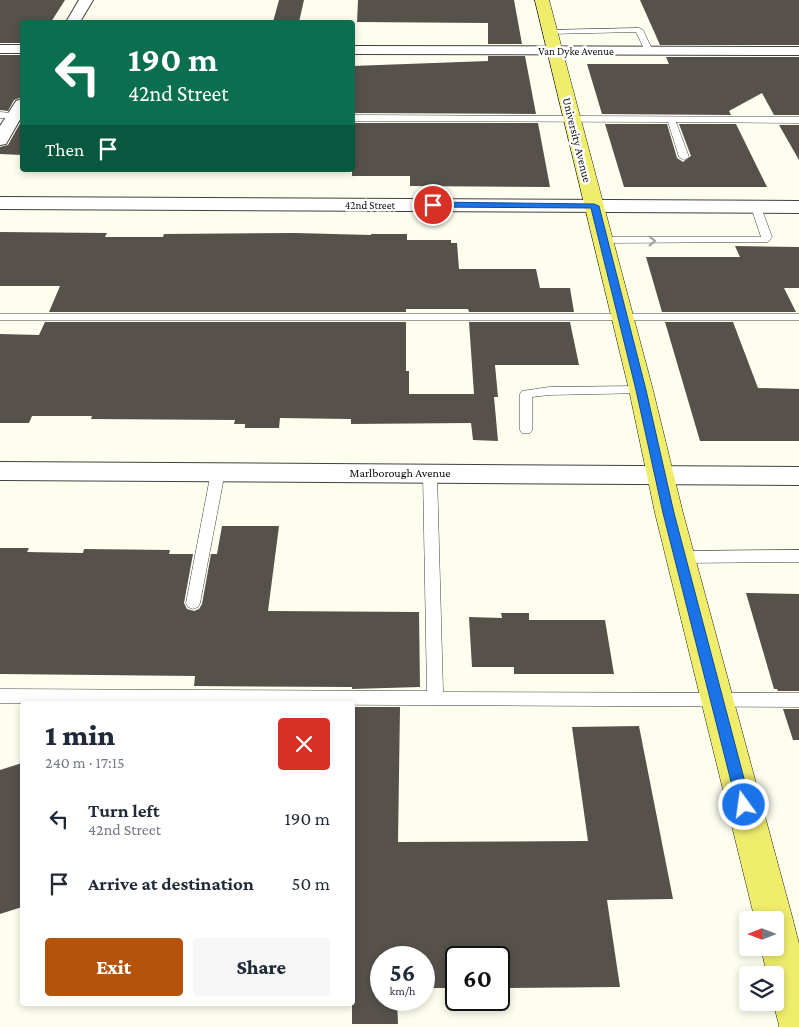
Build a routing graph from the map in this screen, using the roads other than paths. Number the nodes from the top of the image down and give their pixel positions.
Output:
1 (86, 0) edge
2 (542, 0) edge
3 (74, 20) edge
4 (550, 32) junction
5 (0, 49) edge
6 (20, 49) edge
7 (355, 50) edge
8 (554, 51) junction
9 (649, 51) junction
10 (799, 51) edge
11 (15, 113) edge
12 (355, 118) edge
13 (671, 119) junction
14 (572, 120) junction
15 (799, 120) edge
16 (0, 140) edge
17 (684, 158) dead end
18 (0, 203) edge
19 (594, 206) junction
20 (756, 207) junction
21 (799, 207) edge
22 (603, 240) junction
23 (622, 316) junction
24 (0, 317) edge
25 (799, 318) edge
26 (641, 390) junction
27 (526, 430) dead end
28 (0, 471) edge
29 (218, 472) junction
30 (430, 474) junction
31 (659, 475) junction
32 (799, 476) edge
33 (799, 556) edge
34 (680, 557) junction
35 (193, 603) dead end
36 (0, 696) edge
37 (435, 699) junction
38 (717, 700) junction
39 (799, 700) edge
40 (772, 911) edge
41 (782, 956) edge
42 (799, 1025) edge

1 - 3 street
2 - 4 main road, University Avenue
4 - 8 main road, University Avenue
4 - 9 lane
5 - 6 street
7 - 8 street, Van Dyke Avenue
8 - 9 street, Van Dyke Avenue
8 - 14 main road, University Avenue
9 - 10 street, Van Dyke Avenue
11 - 16 street
12 - 14 lane
13 - 14 lane
13 - 15 lane
13 - 17 lane
14 - 19 main road, University Avenue
18 - 19 street, 42nd Street
19 - 20 street, 42nd Street
19 - 22 main road, University Avenue
20 - 21 street, 42nd Street
22 -> 20 lane
22 - 23 main road, University Avenue
23 - 24 lane
23 - 25 lane
23 - 26 main road, University Avenue
26 - 27 lane
26 - 31 main road, University Avenue
28 - 29 street, Marlborough Avenue
29 - 30 street, Marlborough Avenue
29 - 35 lane
30 - 31 street, Marlborough Avenue
30 - 37 lane
31 - 32 street, Marlborough Avenue
31 - 34 main road, University Avenue
33 - 34 lane
34 - 38 main road, University Avenue
36 - 37 lane
37 - 38 lane
38 - 39 lane
38 - 40 main road, University Avenue
41 - 42 main road

